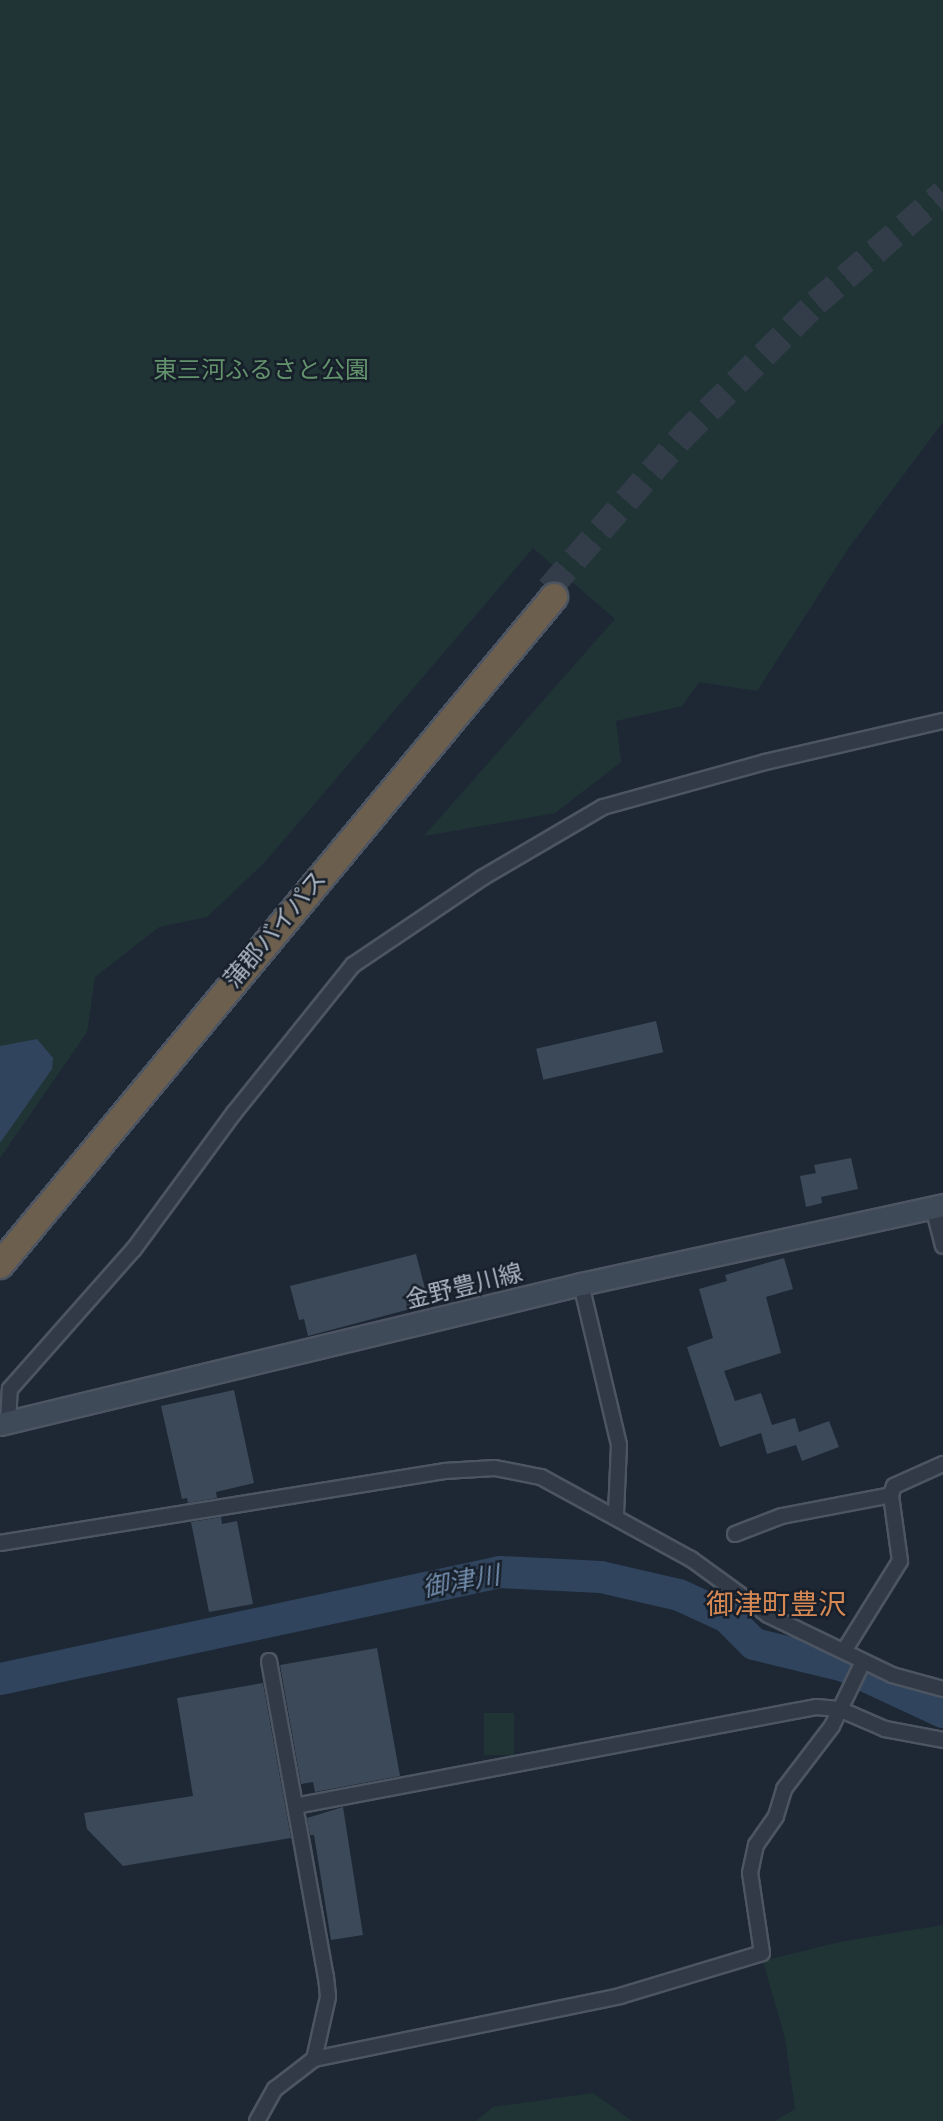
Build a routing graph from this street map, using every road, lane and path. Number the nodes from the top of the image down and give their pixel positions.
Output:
1 (943, 721) edge
2 (938, 1206) edge
3 (943, 1246) edge
4 (0, 1248) edge
5 (0, 1265) edge
6 (581, 1284) junction
7 (4, 1424) edge
8 (943, 1464) edge
9 (891, 1495) junction
10 (616, 1515) junction
11 (735, 1534) dead end
12 (0, 1543) edge
13 (844, 1651) junction
14 (269, 1661) dead end
15 (861, 1666) junction
16 (943, 1689) edge
17 (841, 1706) junction
18 (943, 1740) edge
19 (295, 1806) junction
20 (314, 2059) junction
21 (257, 2121) edge

1 - 7 street
2 - 3 street
2 - 6 main road, 金野豊川線
4 - 5 highway, 蒲郡バイパス
6 - 7 main road, 金野豊川線
6 - 10 street
8 - 9 street
9 - 11 street
9 - 13 street
10 - 12 street
10 - 13 street
13 - 15 street
14 - 19 street
15 - 16 street
15 - 17 street
17 - 18 street
17 - 19 street
17 - 20 street
19 - 20 street
20 - 21 street

